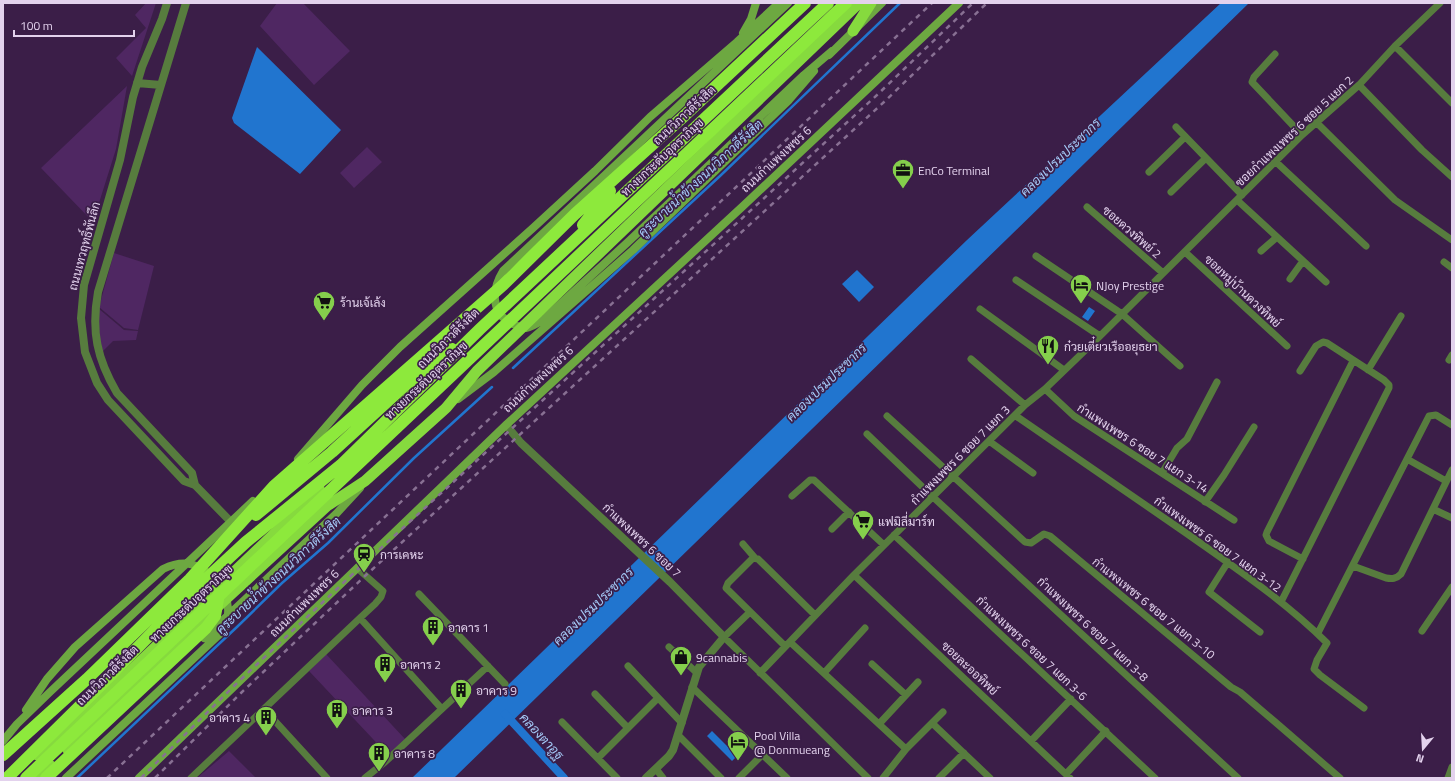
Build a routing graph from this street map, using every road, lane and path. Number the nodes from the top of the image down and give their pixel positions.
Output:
1 (167, 3) edge
2 (186, 3) edge
3 (756, 3) edge
4 (779, 3) edge
5 (788, 3) edge
6 (805, 3) edge
7 (821, 3) edge
8 (828, 3) edge
9 (846, 3) edge
10 (860, 3) edge
11 (871, 3) edge
12 (882, 3) edge
13 (958, 3) edge
14 (1440, 3) edge
15 (853, 31) junction
16 (737, 42) junction
17 (1395, 46) junction
18 (832, 51) junction
19 (1275, 54) dead end
20 (137, 83) junction
21 (161, 85) junction
22 (1359, 85) junction
23 (1452, 103) edge
24 (1317, 123) junction
25 (1176, 127) dead end
26 (1302, 135) junction
27 (1185, 137) junction
28 (1206, 158) junction
29 (1276, 162) junction
30 (630, 165) junction
31 (1149, 172) dead end
32 (1452, 177) edge
33 (1171, 192) dead end
34 (1242, 195) junction
35 (1237, 200) junction
36 (1087, 207) dead end
37 (577, 232) junction
38 (1277, 237) junction
39 (1452, 240) edge
40 (1366, 246) dead end
41 (1262, 251) dead end
42 (1185, 252) junction
43 (1036, 256) dead end
44 (1303, 261) junction
45 (1444, 262) dead end
46 (1452, 268) edge
47 (1163, 273) junction
48 (1290, 279) dead end
49 (1016, 280) dead end
50 (1326, 282) dead end
51 (81, 308) junction
52 (95, 308) junction
53 (980, 310) dead end
54 (1122, 314) junction
55 (1401, 316) dead end
56 (480, 329) junction
57 (1100, 336) junction
58 (1287, 346) dead end
59 (97, 349) junction
60 (84, 352) junction
61 (971, 359) dead end
62 (1353, 361) junction
63 (1180, 366) dead end
64 (1064, 370) junction
65 (1368, 370) junction
66 (1300, 371) dead end
67 (1218, 382) dead end
68 (1044, 389) junction
69 (1025, 405) junction
70 (446, 408) junction
71 (888, 416) dead end
72 (1016, 416) junction
73 (1452, 424) edge
74 (506, 425) junction
75 (1254, 427) dead end
76 (867, 434) dead end
77 (989, 441) junction
78 (1407, 459) junction
79 (1452, 470) edge
80 (1162, 473) junction
81 (1033, 474) dead end
82 (953, 476) junction
83 (365, 481) junction
84 (1446, 481) junction
85 (195, 485) junction
86 (792, 496) dead end
87 (933, 497) junction
88 (1205, 502) junction
89 (1433, 509) junction
90 (849, 512) junction
91 (1452, 518) edge
92 (1234, 520) dead end
93 (231, 522) junction
94 (832, 529) dead end
95 (894, 535) junction
96 (743, 544) dead end
97 (884, 545) junction
98 (755, 558) junction
99 (1303, 559) junction
100 (1228, 562) junction
101 (1352, 566) junction
102 (357, 568) junction
103 (854, 575) junction
104 (219, 586) junction
105 (1452, 587) edge
106 (419, 594) dead end
107 (1281, 602) junction
108 (750, 612) junction
109 (815, 615) junction
110 (360, 618) junction
111 (865, 628) dead end
112 (1422, 631) dead end
113 (1260, 632) dead end
114 (1318, 633) junction
115 (724, 637) junction
116 (787, 644) junction
117 (669, 647) dead end
118 (872, 664) dead end
119 (488, 666) junction
120 (628, 666) dead end
121 (696, 673) junction
122 (760, 673) junction
123 (824, 673) junction
124 (918, 682) dead end
125 (505, 684) dead end
126 (692, 687) junction
127 (595, 694) dead end
128 (906, 695) junction
129 (658, 698) junction
130 (1071, 699) junction
131 (1364, 708) dead end
132 (442, 709) junction
133 (264, 710) junction
134 (943, 712) dead end
135 (562, 722) dead end
136 (682, 723) junction
137 (932, 723) junction
138 (17, 724) junction
139 (879, 724) junction
140 (628, 728) junction
141 (54, 731) junction
142 (1106, 731) junction
143 (678, 735) junction
144 (3, 741) edge
145 (1031, 741) junction
146 (906, 749) junction
147 (964, 753) junction
148 (763, 754) junction
149 (3, 755) edge
150 (598, 758) junction
151 (656, 769) junction
152 (1068, 776) edge
153 (7, 778) edge
154 (11, 778) edge
155 (26, 778) edge
156 (38, 778) edge
157 (46, 778) edge
158 (54, 778) edge
159 (66, 778) edge
160 (139, 778) edge
161 (191, 778) edge
162 (328, 778) edge
163 (365, 778) edge
164 (617, 778) edge
165 (646, 778) edge
166 (663, 778) edge
167 (721, 778) edge
168 (739, 778) edge
169 (788, 778) edge
170 (868, 778) edge
171 (883, 778) edge
172 (939, 778) edge
173 (990, 778) edge
174 (1155, 778) edge
175 (1238, 778) edge
176 (1340, 778) edge

1 - 20 street, ถนนเทวฤทธิ์พันลึก
2 - 21 street, ถนนเทวฤทธิ์พันลึก
3 - 16 main road
4 - 16 main road, ถนนวิภาวดีรังสิต
5 - 18 main road
6 - 30 highway
7 - 37 highway, ถนนวิภาวดีรังสิต
8 - 56 highway, ทางยกระดับอุตราภิมุข
9 - 155 highway, ทางยกระดับอุตราภิมุข
10 - 70 highway
11 - 15 highway
12 - 15 main road
13 - 74 main road, ถนนกำแพงเพชร 6
14 - 17 street, ซอยกำแพงเพชร 6 ซอย 5 แยก 2
15 - 18 main road
16 - 93 main road, ถนนวิภาวดีรังสิต
17 - 22 street, ซอยกำแพงเพชร 6 ซอย 5 แยก 2
17 - 23 street
18 - 70 main road
19 - 26 street
20 - 21 street
20 - 51 street, ถนนเทวฤทธิ์พันลึก
21 - 52 street, ถนนเทวฤทธิ์พันลึก
22 - 24 street, ซอยกำแพงเพชร 6 ซอย 5 แยก 2
22 - 32 street
24 - 26 street, ซอยกำแพงเพชร 6 ซอย 5 แยก 2
24 - 39 street
25 - 27 street
26 - 29 street, ซอยกำแพงเพชร 6 ซอย 5 แยก 2
27 - 28 street
27 - 31 street
28 - 33 street
28 - 34 street
29 - 34 street, ซอยกำแพงเพชร 6 ซอย 5 แยก 2
29 - 40 street
30 - 37 highway
30 - 149 highway
34 - 35 street, ซอยกำแพงเพชร 6 ซอย 5 แยก 2
35 - 38 street
35 - 42 street, ซอยกำแพงเพชร 6 ซอย 5 แยก 2
36 - 47 street, ซอยดวงทิพย์ 2
37 - 154 highway, ถนนวิภาวดีรังสิต
38 - 41 street
38 - 44 street
42 - 47 street, ซอยกำแพงเพชร 6 ซอย 5 แยก 2
42 - 58 street, ซอยหมู่บ้านดวงทิพย์
43 - 54 street
44 - 48 street
44 - 50 street
45 - 46 street
47 - 54 street, กำแพงเพชร 6 ซอย 7 แยก 3
49 - 57 street
51 - 52 street
51 - 60 street, ถนนเทวฤทธิ์พันลึก
52 - 59 street, ถนนเทวฤทธิ์พันลึก
53 - 64 street
54 - 57 street, กำแพงเพชร 6 ซอย 7 แยก 3
54 - 63 street
55 - 65 street
56 - 141 highway, ทางยกระดับอุตราภิมุข
56 - 141 highway, ทางยกระดับอุตราภิมุข
57 - 64 street, กำแพงเพชร 6 ซอย 7 แยก 3
59 - 60 street
59 - 85 street, ถนนเทวฤทธิ์พันลึก
60 - 85 street, ถนนเทวฤทธิ์พันลึก
61 - 69 street
62 - 65 street
62 - 66 street
62 - 99 street
64 - 68 street, กำแพงเพชร 6 ซอย 7 แยก 3
65 - 99 street
67 - 80 street
68 - 69 street, กำแพงเพชร 6 ซอย 7 แยก 3
68 - 80 street, กำแพงเพชร 6 ซอย 7 แยก 3-14
69 - 72 street, กำแพงเพชร 6 ซอย 7 แยก 3
70 - 83 highway
71 - 82 street
72 - 77 street, กำแพงเพชร 6 ซอย 7 แยก 3
72 - 100 street, กำแพงเพชร 6 ซอย 7 แยก 3-12
73 - 78 street
74 - 102 main road, ถนนกำแพงเพชร 6
74 - 115 street, กำแพงเพชร 6 ซอย 7
75 - 88 street
76 - 87 street, กำแพงเพชร 6 ซอย 7 แยก 3-8
77 - 81 street
77 - 82 street, กำแพงเพชร 6 ซอย 7 แยก 3
78 - 84 street
78 - 101 street
79 - 84 street
80 - 88 street, กำแพงเพชร 6 ซอย 7 แยก 3-14
82 - 87 street, กำแพงเพชร 6 ซอย 7 แยก 3
82 - 176 street, กำแพงเพชร 6 ซอย 7 แยก 3-10
83 - 156 highway
83 - 158 main road
84 - 89 street
85 - 93 street, ถนนเทวฤทธิ์พันลึก
86 - 90 street
87 - 95 street, กำแพงเพชร 6 ซอย 7 แยก 3
87 - 175 street, กำแพงเพชร 6 ซอย 7 แยก 3-8
88 - 92 street, กำแพงเพชร 6 ซอย 7 แยก 3-14
89 - 91 street
89 - 101 street
90 - 94 street
90 - 97 street
93 - 138 main road, ถนนวิภาวดีรังสิต
95 - 97 street, กำแพงเพชร 6 ซอย 7 แยก 3
95 - 130 street, กำแพงเพชร 6 ซอย 7 แยก 3-6
96 - 98 street
97 - 103 street, กำแพงเพชร 6 ซอย 7 แยก 3
98 - 108 street
98 - 109 street
99 - 107 street
100 - 107 street, กำแพงเพชร 6 ซอย 7 แยก 3-12
100 - 113 street
101 - 114 street
102 - 110 street
102 - 160 main road, ถนนกำแพงเพชร 6
103 - 109 street, กำแพงเพชร 6 ซอย 7 แยก 3
103 - 145 street, ซอยละออทิพย์
104 - 138 main road
104 - 157 highway
104 - 159 main road
105 - 112 street
106 - 119 street
107 - 114 street, กำแพงเพชร 6 ซอย 7 แยก 3-12
108 - 115 street
108 - 116 street
109 - 116 street, กำแพงเพชร 6 ซอย 7 แยก 3
110 - 132 street
110 - 133 street
111 - 123 street
114 - 131 street, กำแพงเพชร 6 ซอย 7 แยก 3-12
115 - 121 street
115 - 122 street, กำแพงเพชร 6 ซอย 7
116 - 122 street, กำแพงเพชร 6 ซอย 7 แยก 3
116 - 123 street
117 - 121 street
118 - 128 street
119 - 125 street
119 - 132 street
120 - 129 street
121 - 126 street
122 - 170 street, กำแพงเพชร 6 ซอย 7
123 - 139 street
124 - 128 street
126 - 136 street
126 - 148 street
127 - 140 street
128 - 139 street
129 - 136 street
129 - 140 street
130 - 142 street, กำแพงเพชร 6 ซอย 7 แยก 3-6
130 - 145 street
132 - 163 street
133 - 161 street
133 - 162 street
134 - 137 street
135 - 150 street
136 - 143 street
137 - 146 street
137 - 147 street
138 - 144 main road, ถนนวิภาวดีรังสิต
139 - 146 street
140 - 150 street
141 - 153 highway, ทางยกระดับอุตราภิมุข
142 - 152 street
142 - 174 street, กำแพงเพชร 6 ซอย 7 แยก 3-6
143 - 151 street
143 - 167 street
145 - 152 street, ซอยละออทิพย์
146 - 171 street
147 - 172 street
147 - 173 street
148 - 168 street
148 - 169 street
150 - 164 street
151 - 165 street
151 - 166 street

